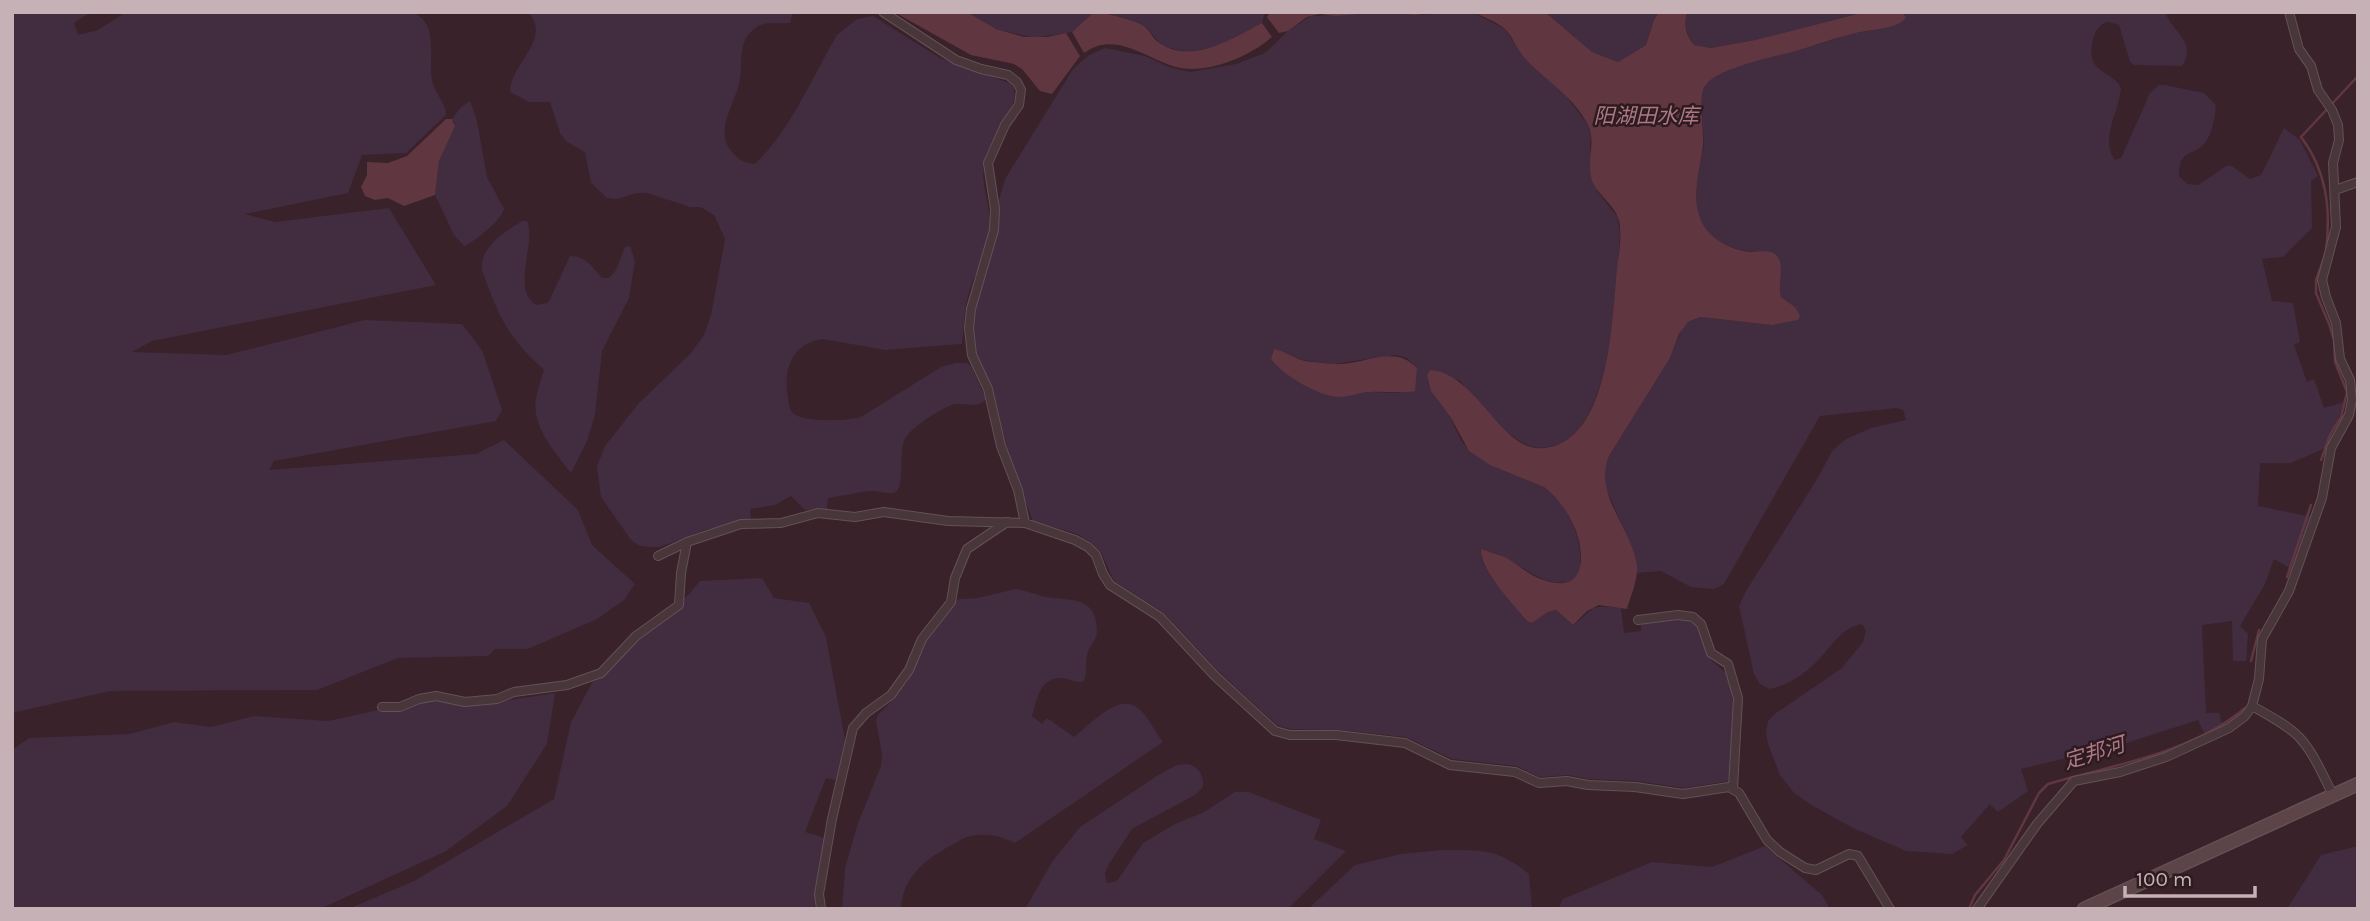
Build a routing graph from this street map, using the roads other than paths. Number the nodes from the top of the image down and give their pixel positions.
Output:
1 (883, 12) edge
2 (2289, 12) edge
3 (2358, 182) edge
4 (2335, 190) junction
5 (1009, 522) junction
6 (1025, 523) junction
7 (687, 542) junction
8 (658, 556) dead end
9 (1637, 620) dead end
10 (2252, 706) junction
11 (382, 707) dead end
12 (2358, 784) edge
13 (1733, 788) junction
14 (2333, 795) junction
15 (821, 909) edge
16 (1890, 909) edge
17 (1977, 909) edge
18 (2084, 909) edge

1 - 6 street
2 - 4 street
3 - 4 street
4 - 10 street
5 - 6 street
5 - 7 street
5 - 15 street
6 - 13 street
7 - 8 street
7 - 11 street
9 - 13 street
10 - 14 street
10 - 17 street
12 - 14 street
13 - 16 street
14 - 18 street

